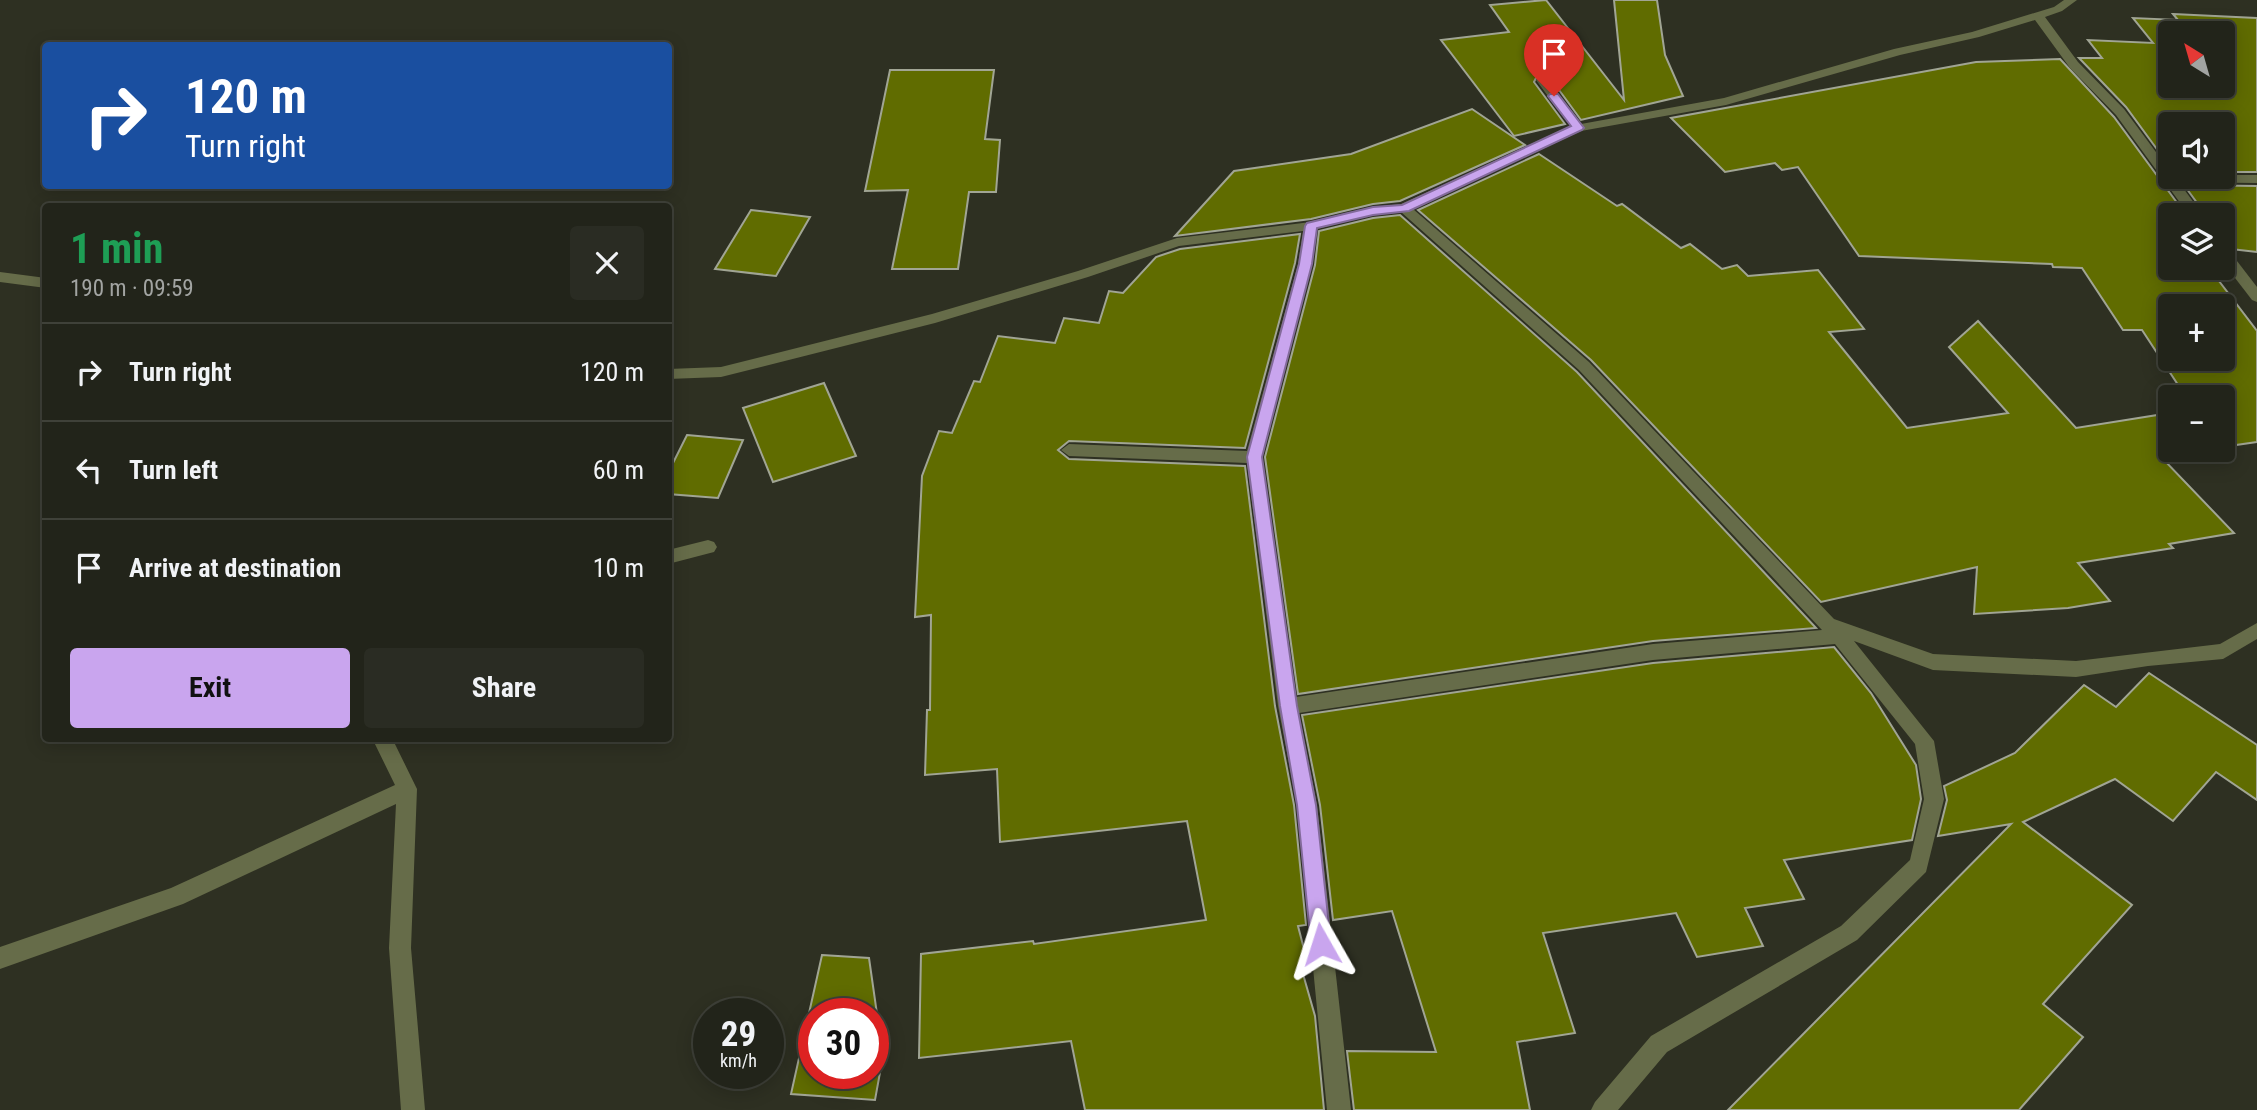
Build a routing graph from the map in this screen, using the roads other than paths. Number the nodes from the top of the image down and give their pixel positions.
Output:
1 (2071, 0) edge
2 (2038, 16) junction
3 (1542, 80) dead end
4 (1578, 128) junction
5 (2158, 164) edge
6 (2235, 179) edge
7 (2257, 179) edge
8 (1404, 208) junction
9 (1311, 226) junction
10 (2235, 268) edge
11 (0, 277) edge
12 (42, 283) edge
13 (2257, 298) edge
14 (672, 373) edge
15 (1069, 450) dead end
16 (1254, 457) junction
17 (708, 547) dead end
18 (672, 556) edge
19 (1835, 630) junction
20 (2257, 630) edge
21 (1289, 706) junction
22 (385, 742) edge
23 (407, 789) junction
24 (0, 958) edge
25 (413, 1110) edge
26 (1339, 1110) edge
27 (1603, 1110) edge

1 - 2 street
2 - 4 street
2 - 5 street
3 - 4 street
4 - 8 street
6 - 7 street
8 - 9 street
8 - 19 street
9 - 14 street
9 - 16 street
10 - 13 street
11 - 12 street
15 - 16 street
16 - 21 street
17 - 18 street
19 - 20 street
19 - 21 street
19 - 27 street
21 - 26 street
22 - 23 street
23 - 24 street
23 - 25 street

